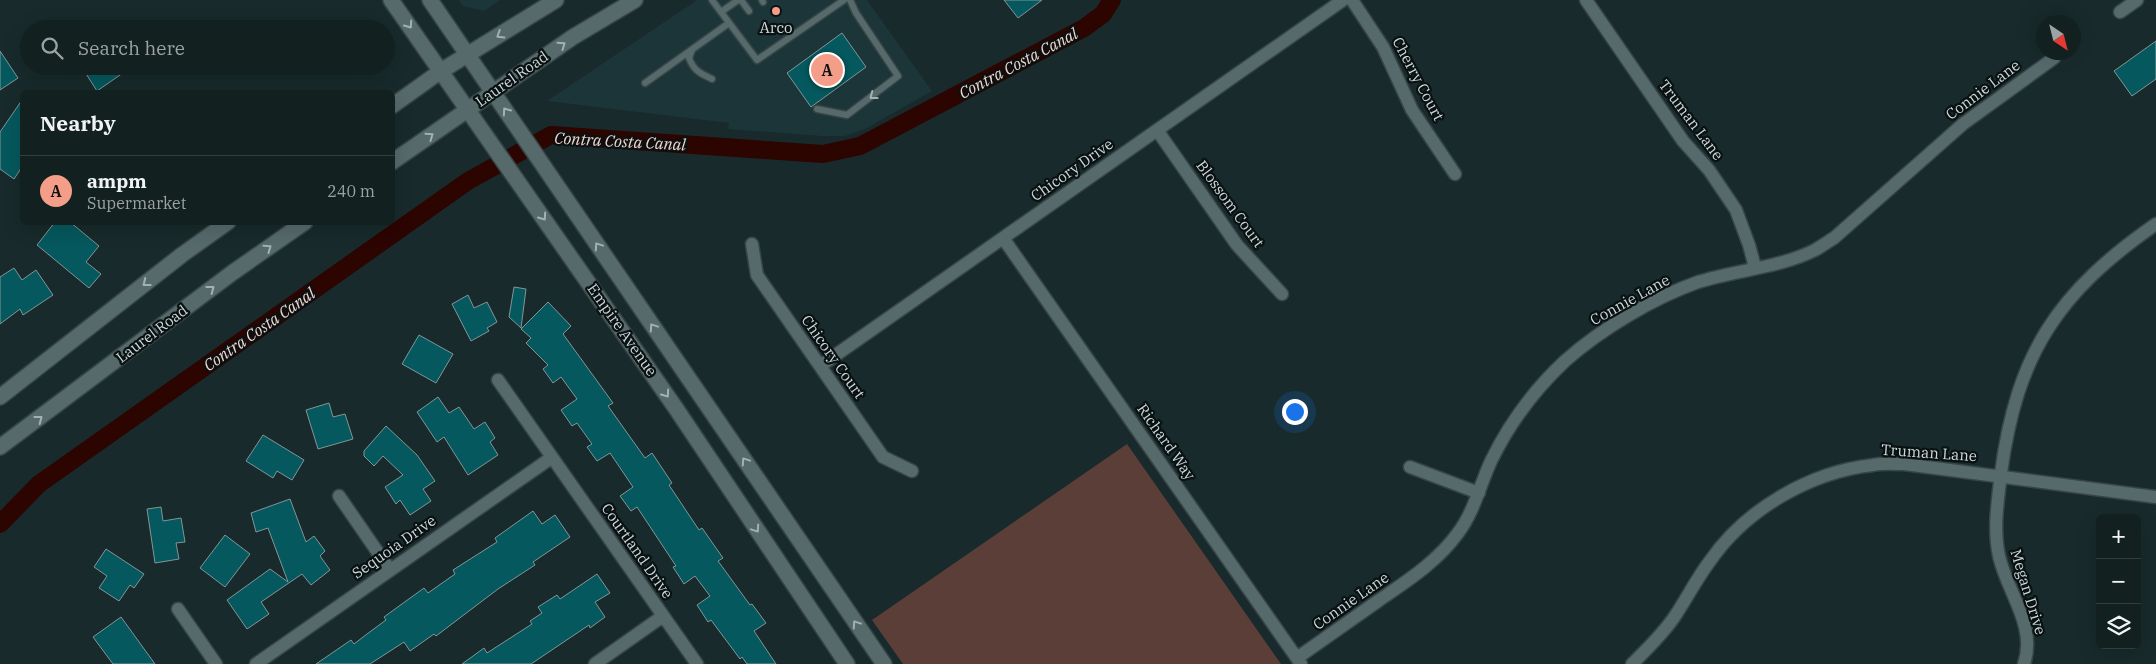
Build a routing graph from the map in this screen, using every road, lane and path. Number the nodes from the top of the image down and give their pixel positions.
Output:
1 (391, 0) edge
2 (430, 0) edge
3 (556, 0) edge
4 (635, 0) edge
5 (712, 0) edge
6 (739, 0) edge
7 (844, 0) edge
8 (850, 0) edge
9 (1342, 0) edge
10 (1352, 0) edge
11 (1586, 0) edge
12 (2137, 0) edge
13 (749, 11) dead end
14 (721, 12) junction
15 (2120, 12) dead end
16 (729, 23) junction
17 (693, 49) junction
18 (467, 55) junction
19 (2051, 60) edge
20 (442, 71) junction
21 (712, 79) dead end
22 (644, 83) dead end
23 (493, 92) junction
24 (395, 104) edge
25 (817, 109) dead end
26 (468, 110) junction
27 (1157, 130) junction
28 (395, 160) edge
29 (1455, 174) dead end
30 (2156, 224) edge
31 (224, 225) edge
32 (301, 225) edge
33 (1003, 238) junction
34 (752, 244) dead end
35 (1755, 267) junction
36 (1282, 294) dead end
37 (820, 366) junction
38 (498, 380) dead end
39 (0, 397) edge
40 (0, 448) edge
41 (551, 458) junction
42 (1410, 467) dead end
43 (912, 471) dead end
44 (2001, 475) junction
45 (1479, 493) junction
46 (339, 496) dead end
47 (2156, 497) edge
48 (390, 570) junction
49 (178, 609) dead end
50 (663, 616) junction
51 (1299, 661) edge
52 (216, 664) edge
53 (256, 664) edge
54 (595, 664) edge
55 (697, 664) edge
56 (847, 664) edge
57 (884, 664) edge
58 (1632, 664) edge
59 (2024, 664) edge

1 -> 20 main road, Empire Avenue
2 - 18 main road, Empire Avenue
3 -> 18 main road
23 -> 4 main road, Laurel Road
5 - 14 lane
6 - 13 lane
6 - 14 lane
7 - 16 lane
8 -> 25 lane
9 - 27 street, Chicory Drive
10 - 29 street, Cherry Court
11 - 35 street, Truman Lane
12 - 15 street
14 - 16 lane
16 - 17 lane
17 - 21 lane
17 - 22 lane
18 - 20 main road
18 - 23 main road, Empire Avenue
19 - 35 street, Connie Lane
20 - 24 main road
20 - 26 main road, Empire Avenue
23 - 26 main road, Laurel Road
57 -> 23 main road, Empire Avenue
28 -> 26 main road, Laurel Road
26 -> 56 main road, Empire Avenue
27 - 33 street, Chicory Drive
27 - 36 street, Blossom Court
30 - 44 street, Megan Drive
31 -> 39 main road
40 -> 32 main road, Laurel Road
33 - 37 street, Chicory Drive
33 - 51 street, Richard Way
34 - 37 street, Chicory Court
35 - 45 street, Connie Lane
37 - 43 street, Chicory Court
38 - 41 street, Courtland Drive
41 - 48 street, Sequoia Drive
41 - 50 street, Courtland Drive
42 - 45 street
44 - 47 street, Truman Lane
44 - 58 street, Truman Lane
44 - 59 street, Megan Drive
45 - 51 street, Connie Lane
46 - 48 street
48 - 53 street, Sequoia Drive
49 - 52 street
50 - 54 street
50 - 55 street, Courtland Drive

